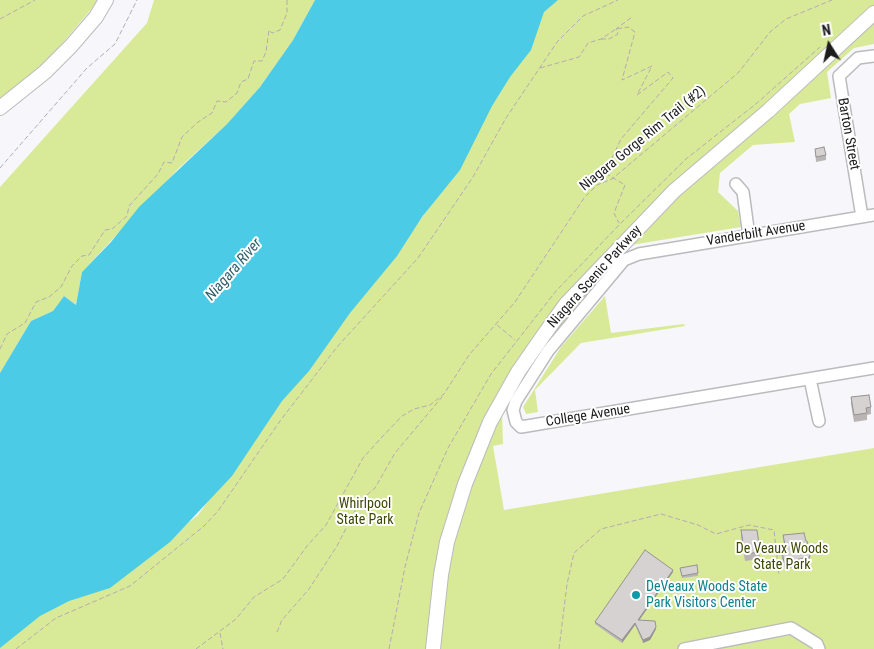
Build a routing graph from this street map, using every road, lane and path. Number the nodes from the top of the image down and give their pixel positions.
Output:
1 (35, 0) edge
2 (106, 0) edge
3 (138, 0) edge
4 (287, 0) edge
5 (618, 0) edge
6 (832, 0) edge
7 (874, 13) edge
8 (632, 17) dead end
9 (0, 19) edge
10 (616, 29) junction
11 (601, 39) junction
12 (874, 56) edge
13 (540, 68) junction
14 (0, 108) edge
15 (0, 168) edge
16 (612, 179) junction
17 (736, 184) dead end
18 (868, 216) edge
19 (620, 224) dead end
20 (749, 236) junction
21 (639, 254) joint
22 (496, 324) junction
23 (515, 340) dead end
24 (0, 349) edge
25 (874, 368) edge
26 (810, 379) junction
27 (444, 394) junction
28 (819, 421) dead end
29 (779, 575) dead end
30 (220, 632) junction
31 (277, 632) dead end
32 (202, 648) edge
33 (16, 649) edge
34 (196, 649) edge
35 (223, 649) edge
36 (433, 649) edge
37 (559, 649) edge
38 (684, 649) edge
39 (819, 649) edge

1 - 9 path
2 - 14 main road
3 - 15 path
4 - 24 path
5 - 13 path
6 - 16 path, Niagara Gorge Rim Trail (#2)
7 - 36 main road, Niagara Scenic Parkway
8 - 10 path
10 - 11 path
10 - 11 path
10 - 16 path
11 - 13 path
12 - 18 street, Barton Street
13 - 33 path
16 - 19 path
16 - 22 path, Niagara Gorge Rim Trail (#2)
17 - 20 street
18 - 20 street, Vanderbilt Avenue
20 - 21 street, Vanderbilt Avenue
21 - 26 street, College Avenue
22 - 23 path
22 - 27 path, Niagara Gorge Rim Trail (#2)
25 - 26 street, College Avenue
26 - 28 street
27 - 30 path, Niagara Gorge Rim Trail (#2)
27 - 31 path
29 - 37 path
30 - 32 path, Niagara Gorge Rim Trail (#2)
30 - 35 path
32 - 34 path, Niagara Gorge Rim Trail (#2)
38 - 39 street

